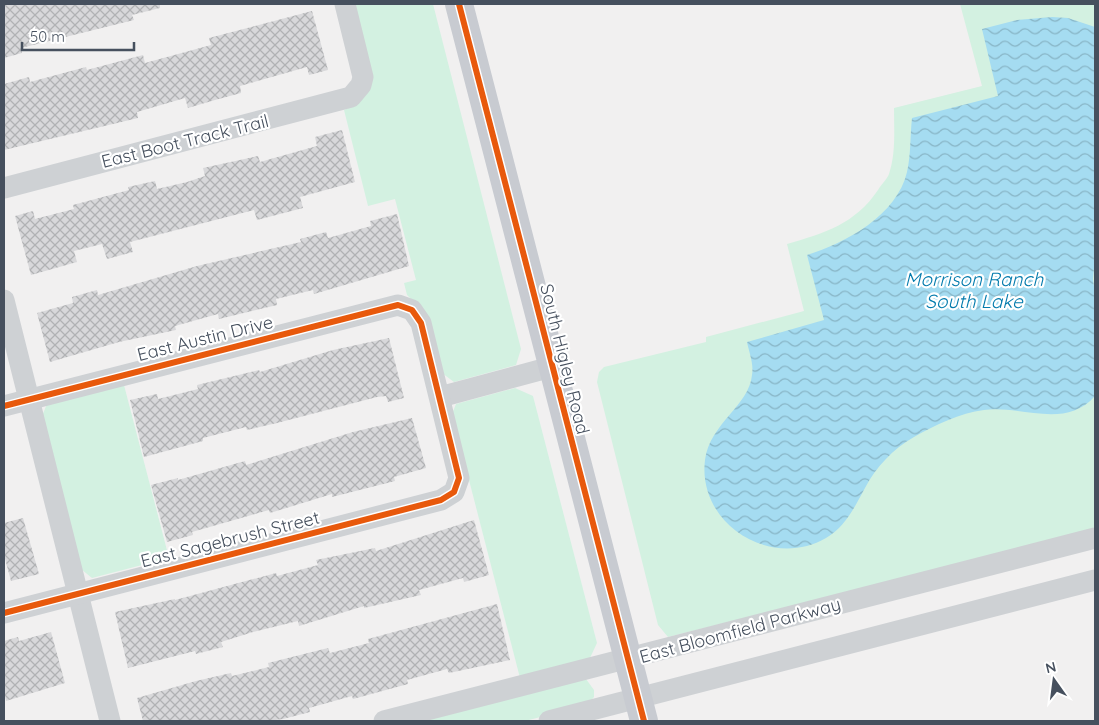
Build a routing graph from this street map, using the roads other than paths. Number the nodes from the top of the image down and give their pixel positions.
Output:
1 (345, 4) edge
2 (459, 4) edge
3 (4, 188) edge
4 (4, 300) edge
5 (551, 367) junction
6 (440, 397) junction
7 (29, 399) junction
8 (4, 406) edge
9 (1095, 538) edge
10 (1095, 580) edge
11 (78, 594) junction
12 (4, 613) edge
13 (627, 659) junction
14 (640, 710) edge
15 (110, 721) edge
16 (384, 721) edge
17 (549, 721) edge

1 - 3 street, East Boot Track Trail
2 - 5 main road, South Higley Road
4 - 7 street
5 - 6 street
5 - 13 main road, South Higley Road
6 - 7 street, East Austin Drive
6 - 11 street, East Sagebrush Street
7 - 8 street, East Austin Drive
7 - 11 street
9 - 13 street, East Bloomfield Parkway
10 - 14 street
11 - 12 street, East Sagebrush Street
11 - 15 street
13 - 14 main road, South Higley Road
13 - 16 street, East Bloomfield Parkway
14 - 17 street

